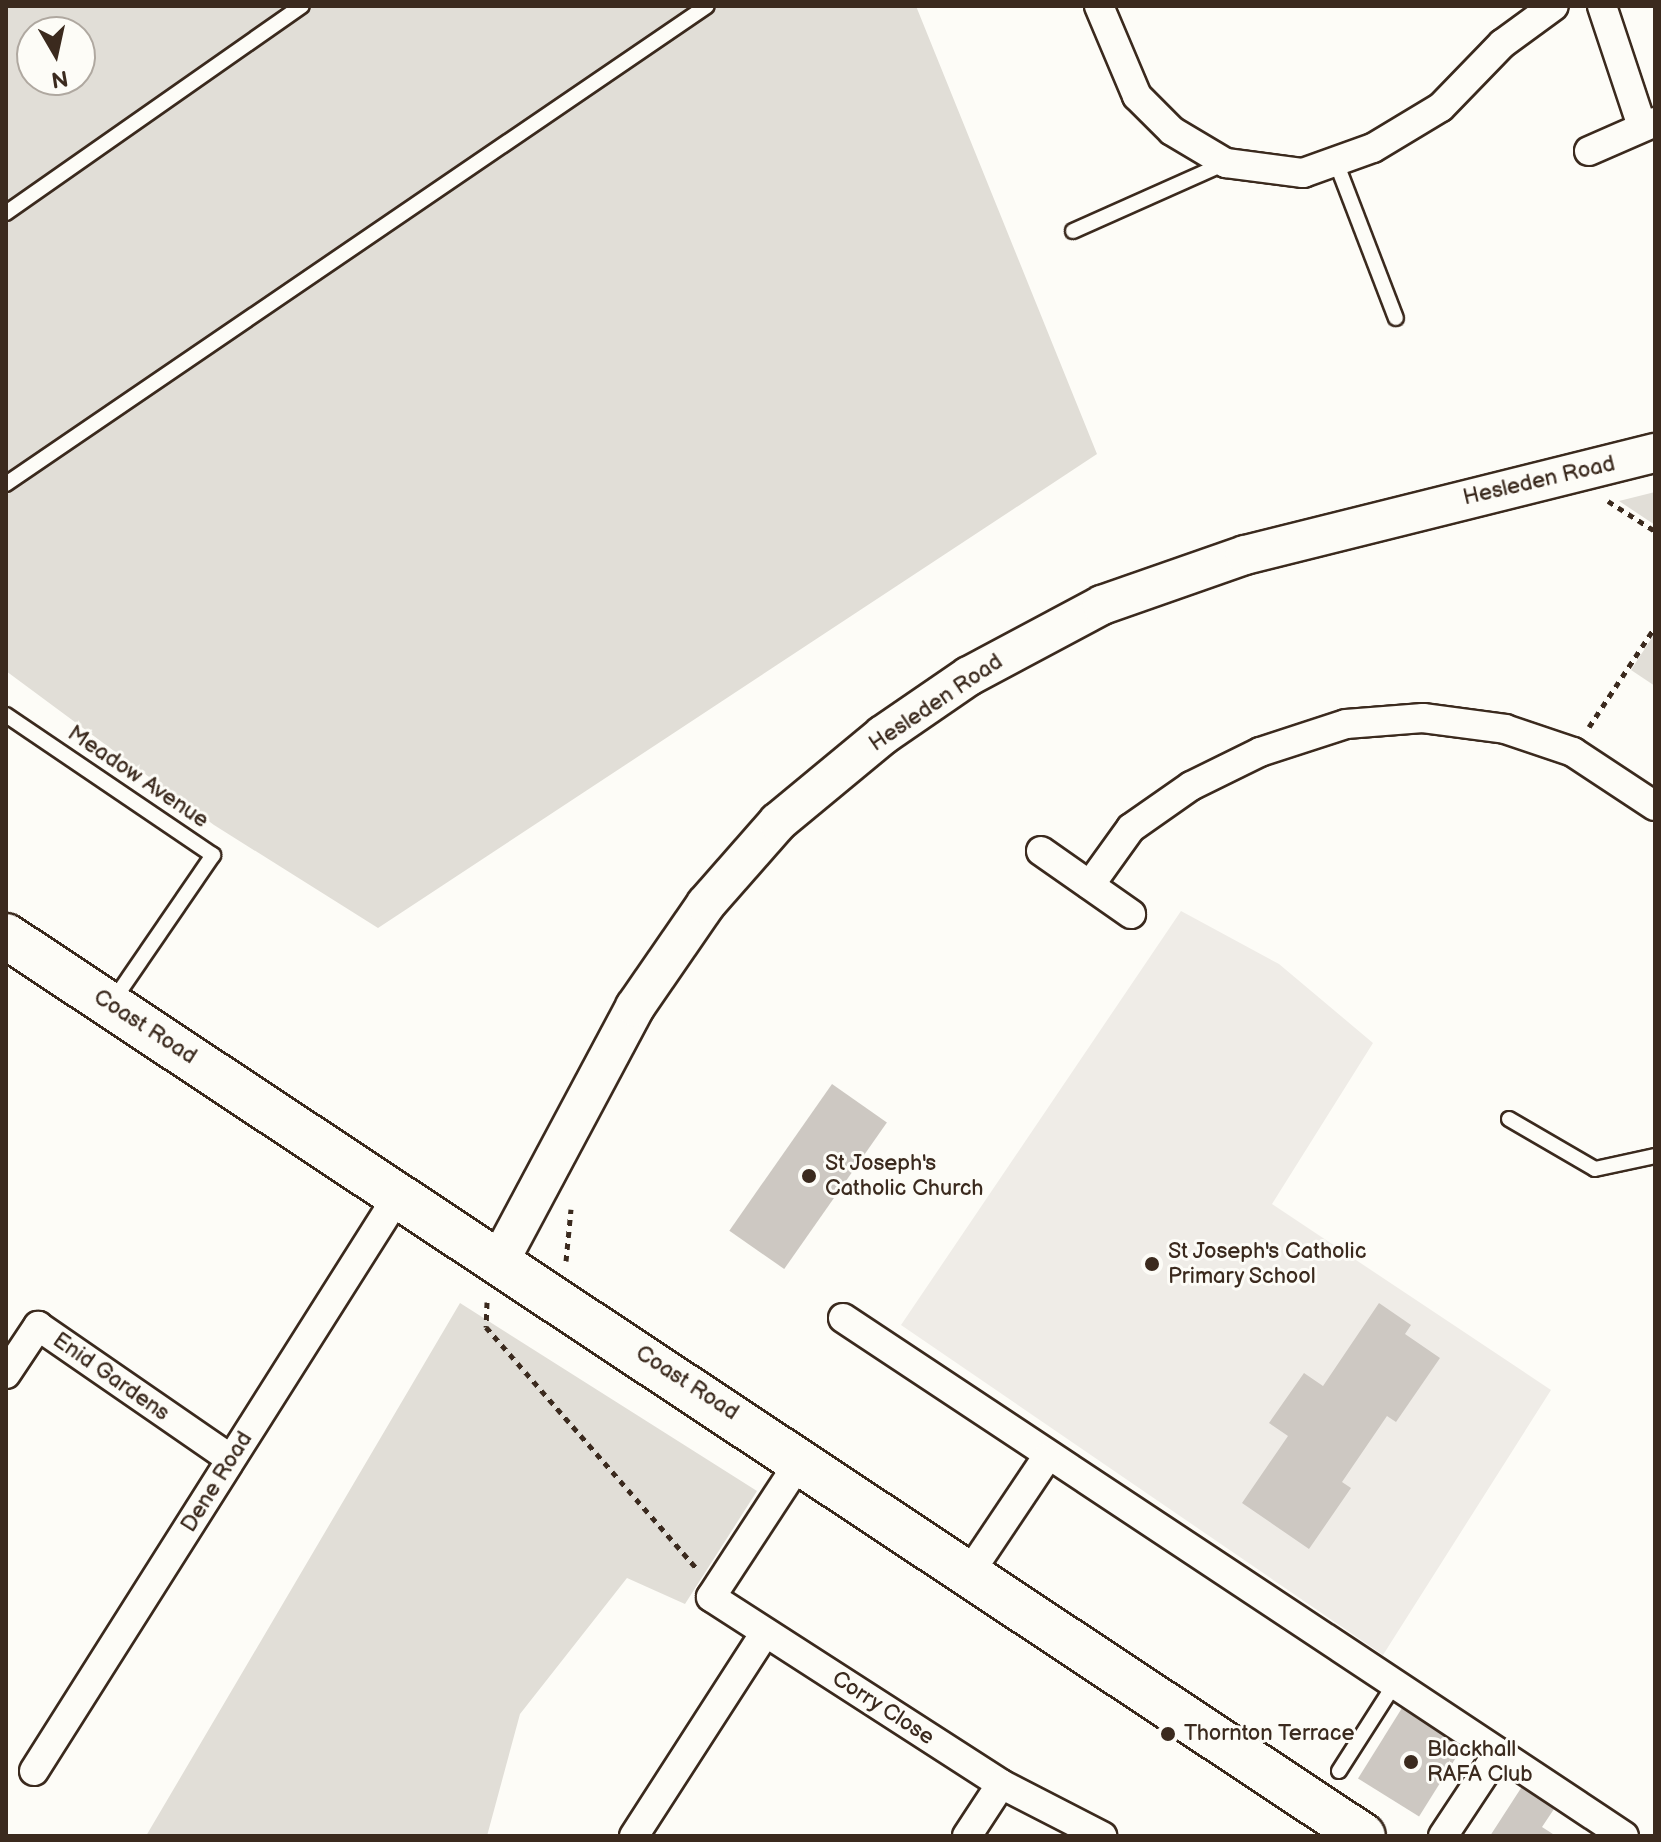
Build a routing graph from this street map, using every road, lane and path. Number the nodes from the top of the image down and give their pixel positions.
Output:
1 (302, 6) edge
2 (707, 6) edge
3 (1099, 6) edge
4 (1554, 6) edge
5 (1602, 6) edge
6 (1648, 124) edge
7 (1589, 151) dead end
8 (1336, 162) junction
9 (1226, 163) junction
10 (6, 213) edge
11 (1073, 231) dead end
12 (1396, 318) dead end
13 (1655, 453) edge
14 (6, 484) edge
15 (1614, 493) dead end
16 (1655, 531) edge
17 (1655, 627) edge
18 (6, 715) edge
19 (1573, 752) junction
20 (1655, 806) edge
21 (1041, 851) dead end
22 (1090, 885) junction
23 (1131, 914) dead end
24 (10, 947) edge
25 (111, 1005) junction
26 (1509, 1119) dead end
27 (1655, 1156) edge
28 (399, 1194) junction
29 (574, 1196) dead end
30 (500, 1260) junction
31 (572, 1275) dead end
32 (843, 1318) dead end
33 (6, 1374) edge
34 (1047, 1457) junction
35 (802, 1458) junction
36 (231, 1459) junction
37 (970, 1572) junction
38 (718, 1586) junction
39 (765, 1633) junction
40 (1394, 1685) junction
41 (1498, 1753) junction
42 (34, 1771) dead end
43 (1339, 1771) dead end
44 (1001, 1784) junction
45 (634, 1836) edge
46 (967, 1836) edge
47 (1102, 1836) edge
48 (1363, 1836) edge
49 (1443, 1836) edge
50 (1624, 1836) edge

1 - 10 lane
2 - 14 lane
3 - 9 street
4 - 8 street
5 - 6 street
6 - 7 street
8 - 9 street
8 - 12 lane
9 - 11 lane
13 - 30 main road, Hesleden Road
15 - 16 path
17 - 19 path
18 - 25 lane, Meadow Avenue
19 - 20 street
19 - 22 street
21 - 22 street
22 - 23 street
24 - 25 main road, Coast Road
25 - 28 main road, Coast Road
26 - 27 lane
28 - 30 main road, Coast Road
28 - 36 street, Dene Road
29 - 31 path
30 - 35 main road, Coast Road
30 - 38 path
32 - 34 street
33 - 36 street, Enid Gardens
34 - 37 street
34 - 40 street
35 - 37 main road, Coast Road
35 - 38 street
36 - 42 street, Dene Road
37 - 48 main road, Coast Road
38 - 39 street, Corry Close
39 - 44 street, Corry Close
39 - 45 street
40 - 41 street
40 - 43 lane
41 - 49 street
41 - 50 street
44 - 46 street
44 - 47 street, Corry Close

